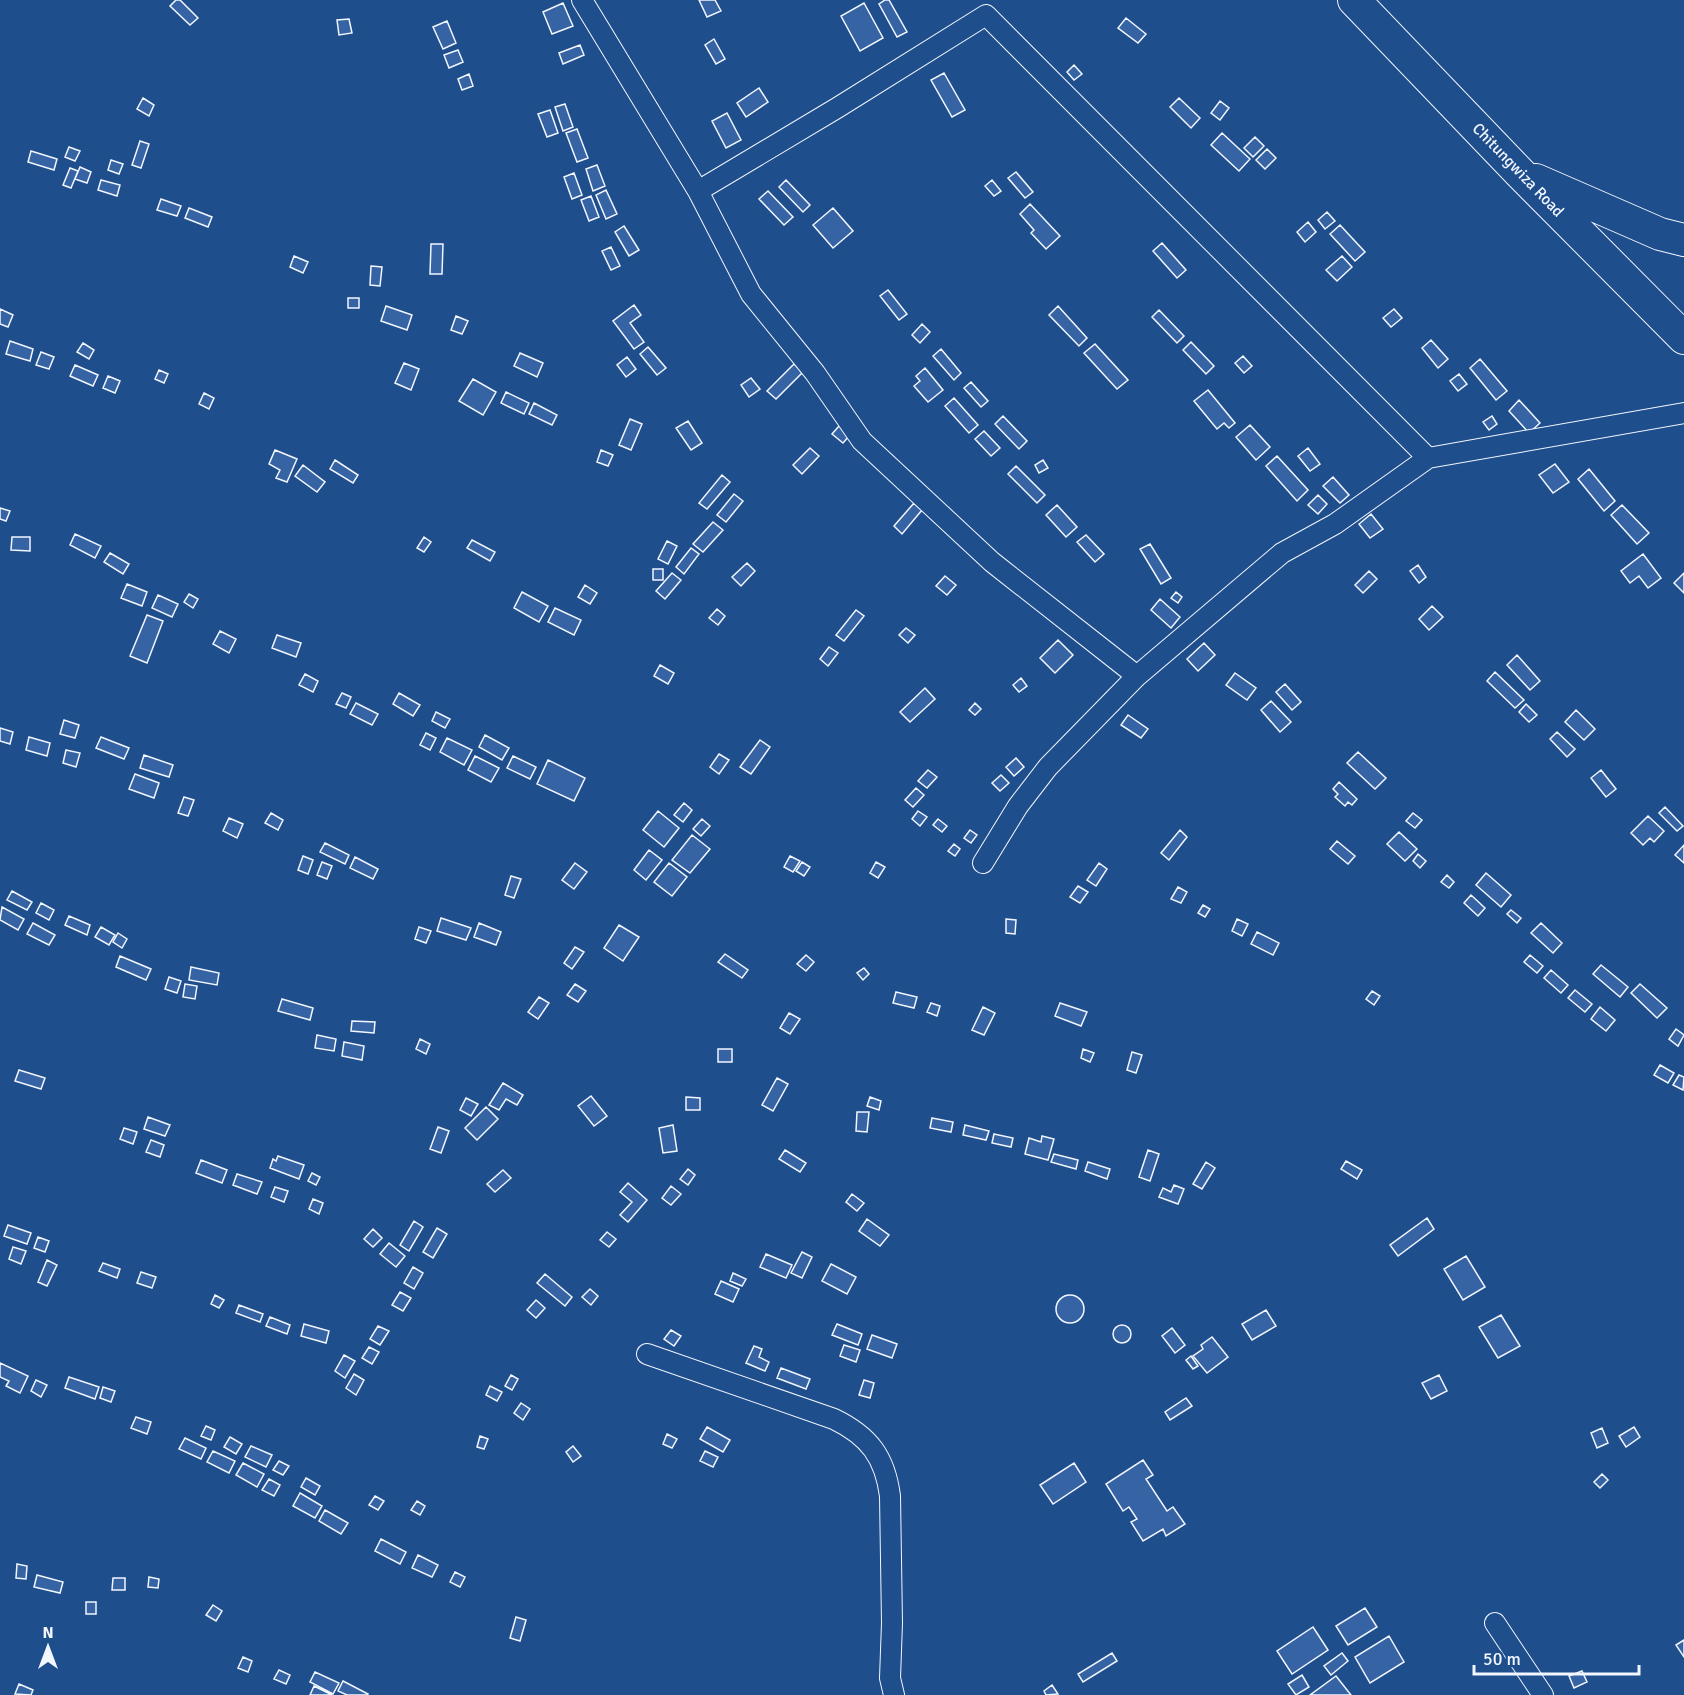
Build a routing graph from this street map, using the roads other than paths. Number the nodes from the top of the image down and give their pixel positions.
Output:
1 (582, 0) edge
2 (1354, 0) edge
3 (1519, 172) junction
4 (698, 190) junction
5 (1684, 240) edge
6 (1684, 338) edge
7 (1684, 412) edge
8 (1428, 458) junction
9 (1137, 676) junction
10 (983, 863) dead end
11 (647, 1354) dead end
12 (1495, 1623) dead end
13 (894, 1695) edge
14 (1544, 1695) edge

1 - 4 street
2 - 3 main road, Chitungwiza Road
3 - 5 main road
3 - 6 main road, Chitungwiza Road
4 - 8 street
4 - 9 street
7 - 8 street
8 - 9 street
9 - 10 street
11 - 13 street
12 - 14 street

